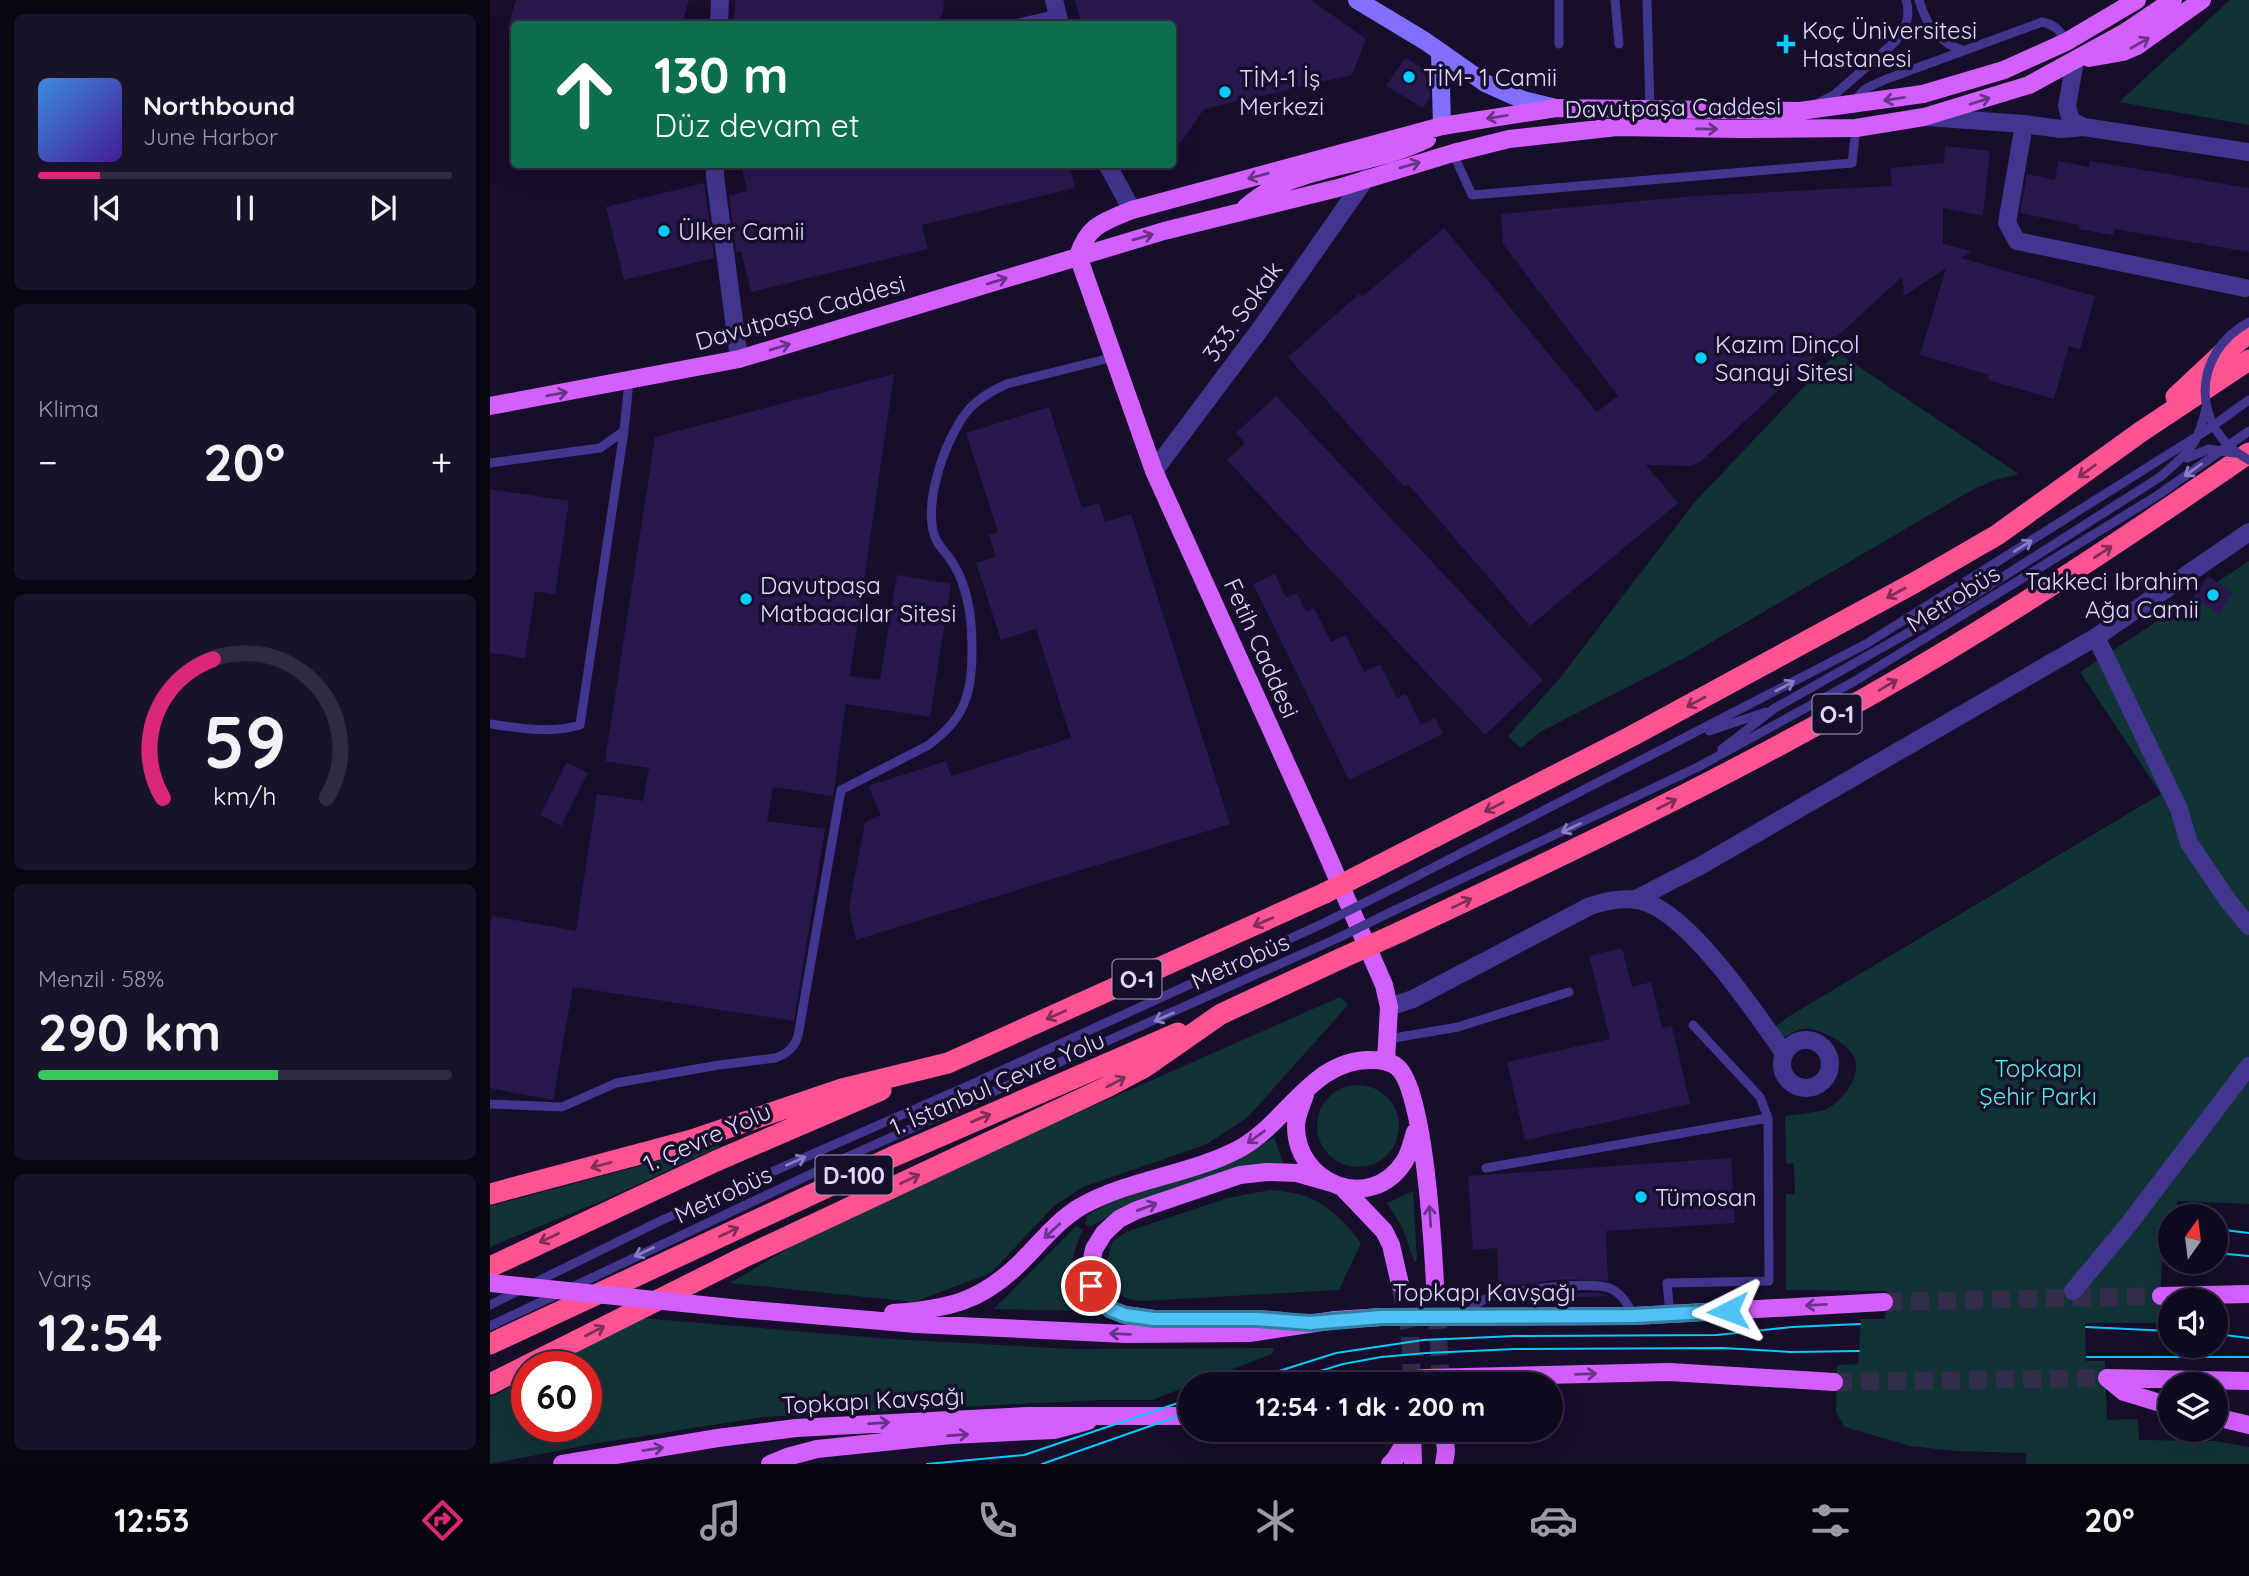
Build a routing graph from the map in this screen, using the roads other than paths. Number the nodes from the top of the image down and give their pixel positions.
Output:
1 (720, 0) edge
2 (1357, 0) edge
3 (1559, 0) edge
4 (1615, 0) edge
5 (1647, 0) edge
6 (1906, 0) edge
7 (1919, 0) edge
8 (2137, 0) edge
9 (2173, 0) edge
10 (2202, 0) edge
11 (1057, 13) edge
12 (719, 21) edge
13 (1026, 21) edge
14 (2066, 41) junction
15 (1559, 44) dead end
16 (1619, 44) dead end
17 (1965, 51) junction
18 (1440, 53) junction
19 (2075, 61) junction
20 (1850, 105) junction
21 (1556, 107) junction
22 (1650, 109) junction
23 (1800, 111) junction
24 (1924, 117) junction
25 (2024, 124) junction
26 (1442, 126) junction
27 (2084, 127) junction
28 (1856, 128) junction
29 (2249, 152) edge
30 (1453, 153) junction
31 (715, 168) edge
32 (1109, 168) edge
33 (1366, 178) junction
34 (1132, 210) junction
35 (1240, 213) junction
36 (1078, 256) junction
37 (2245, 288) dead end
38 (2249, 322) edge
39 (2249, 333) edge
40 (1114, 357) junction
41 (739, 359) junction
42 (2249, 360) edge
43 (629, 381) junction
44 (2249, 400) edge
45 (490, 406) edge
46 (2206, 407) junction
47 (2249, 430) edge
48 (624, 431) junction
49 (2143, 431) junction
50 (2242, 453) edge
51 (2249, 460) edge
52 (490, 463) edge
53 (1154, 471) junction
54 (2160, 477) junction
55 (2249, 532) edge
56 (2096, 637) junction
57 (1775, 708) junction
58 (490, 724) edge
59 (1681, 741) junction
60 (1698, 766) junction
61 (1634, 900) junction
62 (1396, 922) junction
63 (2249, 926) edge
64 (1340, 948) junction
65 (1569, 992) dead end
66 (1389, 1007) junction
67 (1222, 1014) junction
68 (1693, 1025) dead end
69 (1388, 1039) junction
70 (1784, 1053) dead end
71 (1386, 1061) junction
72 (948, 1063) junction
73 (2249, 1066) edge
74 (1307, 1091) junction
75 (490, 1104) edge
76 (1768, 1118) junction
77 (1418, 1122) junction
78 (1486, 1168) dead end
79 (1338, 1186) junction
80 (490, 1194) edge
81 (490, 1267) edge
82 (490, 1283) edge
83 (1400, 1284) tunnel mouth
84 (1435, 1284) tunnel mouth
85 (2073, 1291) dead end
86 (2228, 1294) edge
87 (2249, 1294) edge
88 (1884, 1302) tunnel mouth
89 (2228, 1303) edge
90 (490, 1305) edge
91 (2249, 1306) edge
92 (1671, 1314) junction
93 (1633, 1316) junction
94 (833, 1317) junction
95 (1466, 1317) junction
96 (1310, 1323) junction
97 (490, 1326) edge
98 (490, 1344) edge
99 (1563, 1375) edge
100 (2158, 1379) edge
101 (2228, 1381) edge
102 (2249, 1381) edge
103 (1834, 1382) tunnel mouth
104 (490, 1384) edge
105 (2158, 1402) edge
106 (1178, 1416) edge
107 (1101, 1417) junction
108 (2228, 1420) edge
109 (2249, 1425) edge
110 (1406, 1442) edge
111 (1412, 1442) edge
112 (1445, 1442) edge
113 (562, 1464) edge
114 (770, 1464) edge
115 (1390, 1464) edge
116 (1413, 1464) edge
117 (1444, 1464) edge

1 - 12 street
2 - 18 street
3 - 15 lane
4 - 16 lane
5 - 22 lane
6 - 23 lane
7 - 17 lane
8 - 14 main road, Davutpaşa Caddesi
9 - 19 main road, Davutpaşa Caddesi
19 -> 10 main road
11 - 13 lane
14 - 17 lane
14 -> 20 main road, Davutpaşa Caddesi
17 - 20 lane
18 - 21 street
18 - 26 street
24 -> 19 main road, Davutpaşa Caddesi
19 - 27 street
20 - 23 main road, Davutpaşa Caddesi
21 - 22 main road, Davutpaşa Caddesi
21 -> 26 main road, Davutpaşa Caddesi
22 - 23 main road, Davutpaşa Caddesi
24 - 25 street
24 - 28 main road, Davutpaşa Caddesi
25 - 27 street
25 - 37 street
26 -> 34 main road, Davutpaşa Caddesi
26 - 35 main road
27 - 29 street
30 -> 28 main road, Davutpaşa Caddesi
28 - 30 lane
33 -> 30 main road, Davutpaşa Caddesi
31 - 41 street
32 - 34 street
33 - 35 main road, Davutpaşa Caddesi
33 - 53 street, 333. Sokak
34 - 36 main road, Davutpaşa Caddesi
36 -> 35 main road, Davutpaşa Caddesi
36 - 40 main road, Fetih Caddesi
41 -> 36 main road, Davutpaşa Caddesi
38 - 46 lane, Metrobüs, bridge
39 - 49 highway
40 - 53 main road, Fetih Caddesi
40 - 75 lane
41 - 43 main road, Davutpaşa Caddesi
42 - 49 highway, O-1
45 -> 43 main road, Davutpaşa Caddesi
43 - 48 lane
59 -> 44 lane, Metrobüs
46 - 50 lane, Metrobüs, bridge
46 - 54 lane, Metrobüs, bridge
47 -> 60 lane, Metrobüs
48 - 52 lane
48 - 58 lane
49 -> 72 highway, O-1, bridge
50 - 51 lane, Metrobüs, bridge
50 - 54 lane, Metrobüs, bridge
62 -> 50 highway, O-1
53 - 66 main road, Fetih Caddesi
54 - 57 lane, Metrobüs
55 - 56 street
56 - 61 street
56 - 63 street
57 - 59 lane, Metrobüs
57 - 60 lane, Metrobüs
90 -> 59 lane, Metrobüs, bridge
60 -> 62 lane, Metrobüs
61 - 66 street
61 - 70 street
62 - 64 highway, O-1, bridge
64 - 67 highway, O-1
64 -> 97 lane, Metrobüs
65 - 69 lane
66 - 69 main road, Fetih Caddesi
98 -> 67 highway, 1. İstanbul Çevre Yolu / D-100
104 -> 67 highway
68 - 76 lane
69 - 71 main road, Fetih Caddesi
71 - 74 main road
71 - 77 main road
72 -> 80 highway
72 -> 81 highway, 1. Çevre Yolu / D-100
73 - 85 street
74 - 79 main road
74 -> 94 main road
76 - 78 lane
76 - 92 lane
77 - 79 main road
84 -> 77 main road
79 - 83 main road
96 -> 79 main road
82 - 94 main road, bridge
86 - 87 main road
88 -> 92 main road, Topkapı Kavşağı
89 - 91 main road
92 - 93 main road, Topkapı Kavşağı
93 - 95 main road, Topkapı Kavşağı
93 - 95 lane
96 -> 94 main road, Topkapı Kavşağı
95 - 96 main road, Topkapı Kavşağı
99 -> 103 main road
100 - 105 main road
101 - 102 main road
106 - 107 main road, Topkapı Kavşağı
113 -> 107 main road, Topkapı Kavşağı
114 -> 107 main road
108 - 109 main road
110 - 115 main road
111 - 116 main road
112 - 117 main road

